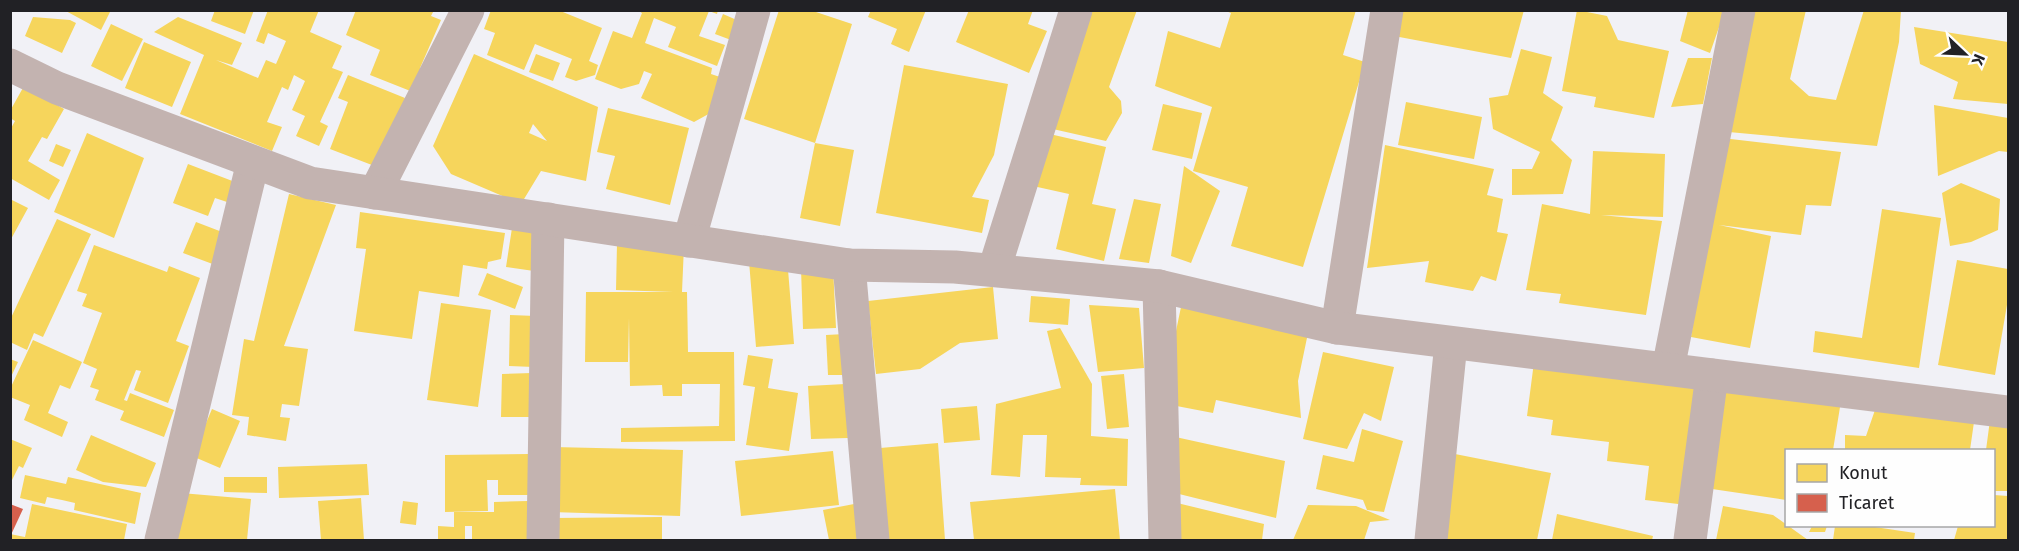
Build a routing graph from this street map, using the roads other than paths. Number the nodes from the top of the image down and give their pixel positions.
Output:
1 (468, 10) edge
2 (754, 10) edge
3 (1077, 10) edge
4 (1387, 10) edge
5 (1739, 10) edge
6 (10, 65) edge
7 (253, 162) junction
8 (375, 193) junction
9 (548, 219) junction
10 (689, 241) junction
11 (849, 265) junction
12 (994, 270) junction
13 (1160, 286) junction
14 (1337, 328) junction
15 (1451, 343) junction
16 (1668, 369) junction
17 (1712, 375) junction
18 (2008, 412) edge
19 (161, 540) edge
20 (543, 540) edge
21 (873, 540) edge
22 (1165, 540) edge
23 (1431, 540) edge
24 (1690, 540) edge

1 - 8 street
2 - 10 street
3 - 12 street
4 - 14 street
5 - 16 street
6 - 7 street
7 - 8 street
7 - 19 street
8 - 9 street
9 - 10 street
9 - 20 street
10 - 11 street
11 - 12 street
11 - 21 street
12 - 13 street
13 - 14 street
13 - 22 street
14 - 15 street
15 - 16 street
15 - 23 street
16 - 17 street
17 - 18 street
17 - 24 street

